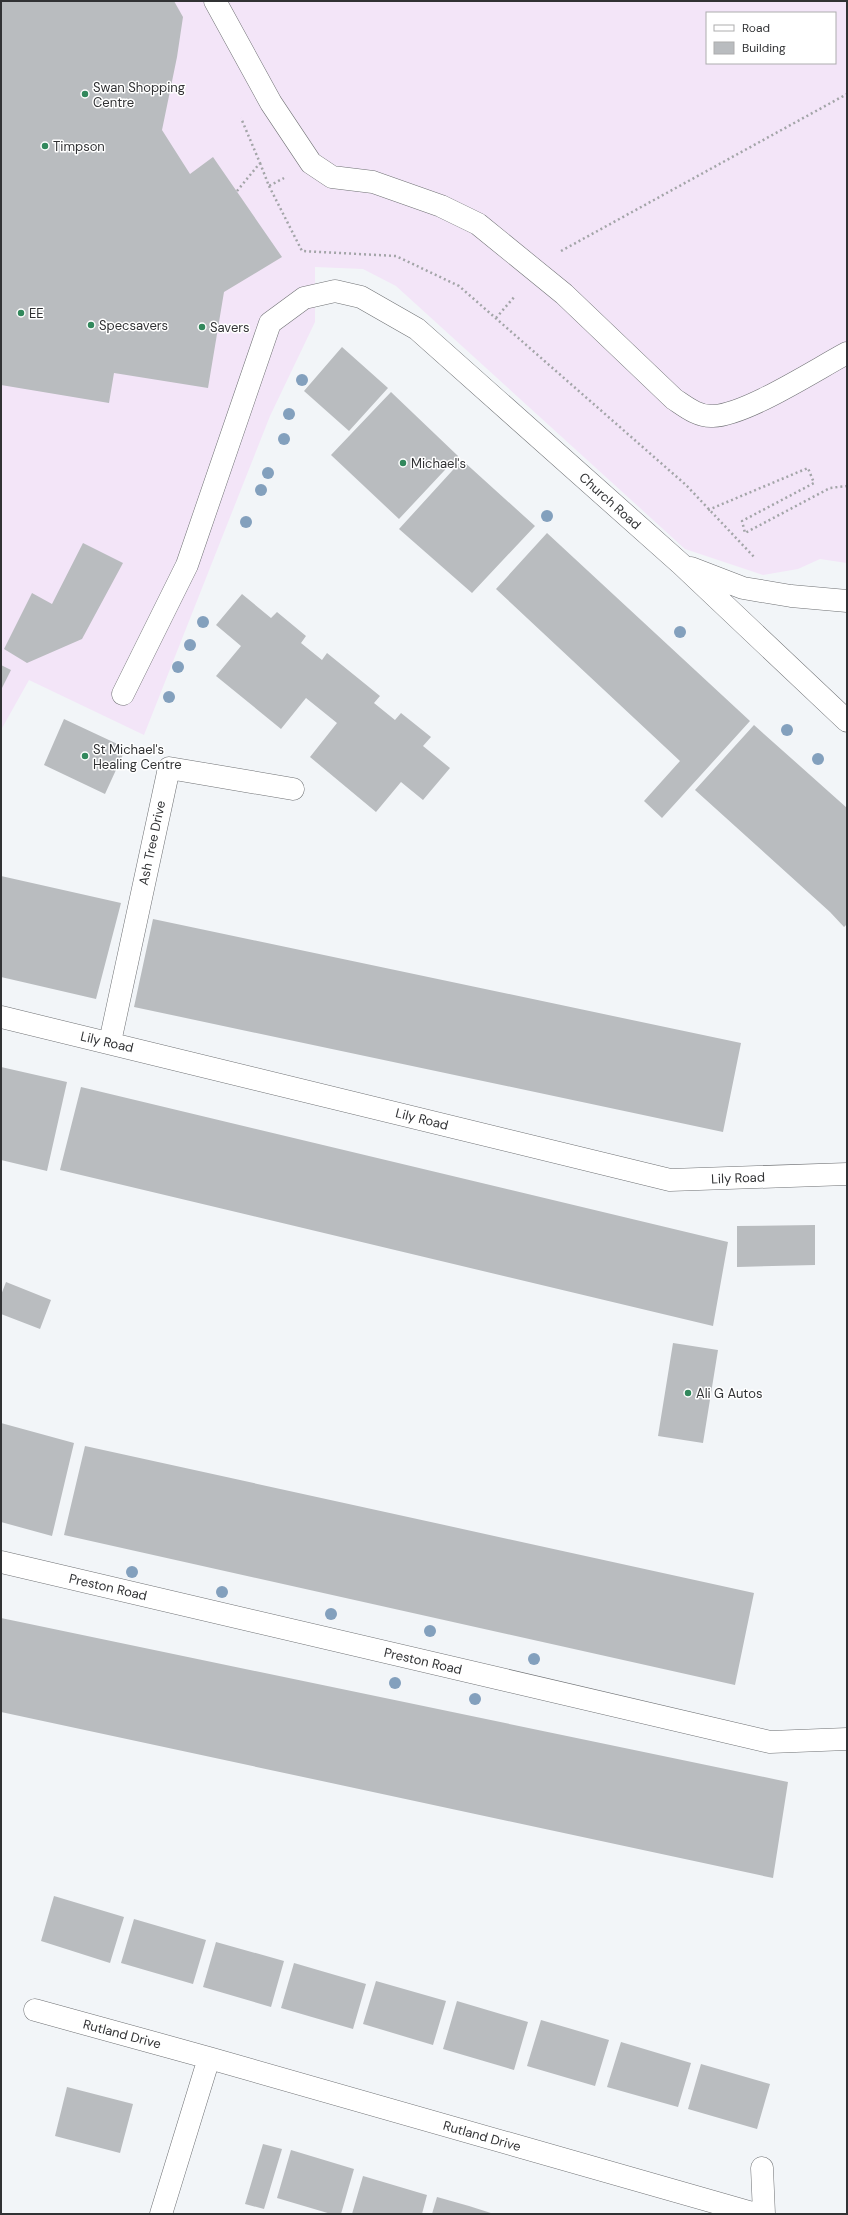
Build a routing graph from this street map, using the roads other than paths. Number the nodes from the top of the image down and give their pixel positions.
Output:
1 (215, 1) edge
2 (847, 352) edge
3 (681, 564) junction
4 (847, 601) edge
5 (123, 694) dead end
6 (847, 721) edge
7 (293, 789) dead end
8 (1, 1017) edge
9 (110, 1042) junction
10 (847, 1174) edge
11 (1, 1562) edge
12 (847, 1739) edge
13 (35, 2010) dead end
14 (209, 2058) junction
15 (762, 2168) dead end
16 (161, 2214) edge
17 (756, 2214) edge
18 (764, 2214) edge

1 - 2 street
3 - 4 street
3 - 5 street, Church Road
3 - 6 street, Church Road
7 - 9 street, Ash Tree Drive
8 - 9 street, Lily Road
9 - 10 street, Lily Road
11 - 12 street, Preston Road
13 - 14 street, Rutland Drive
14 - 16 street
14 - 17 street, Rutland Drive
15 - 18 street

